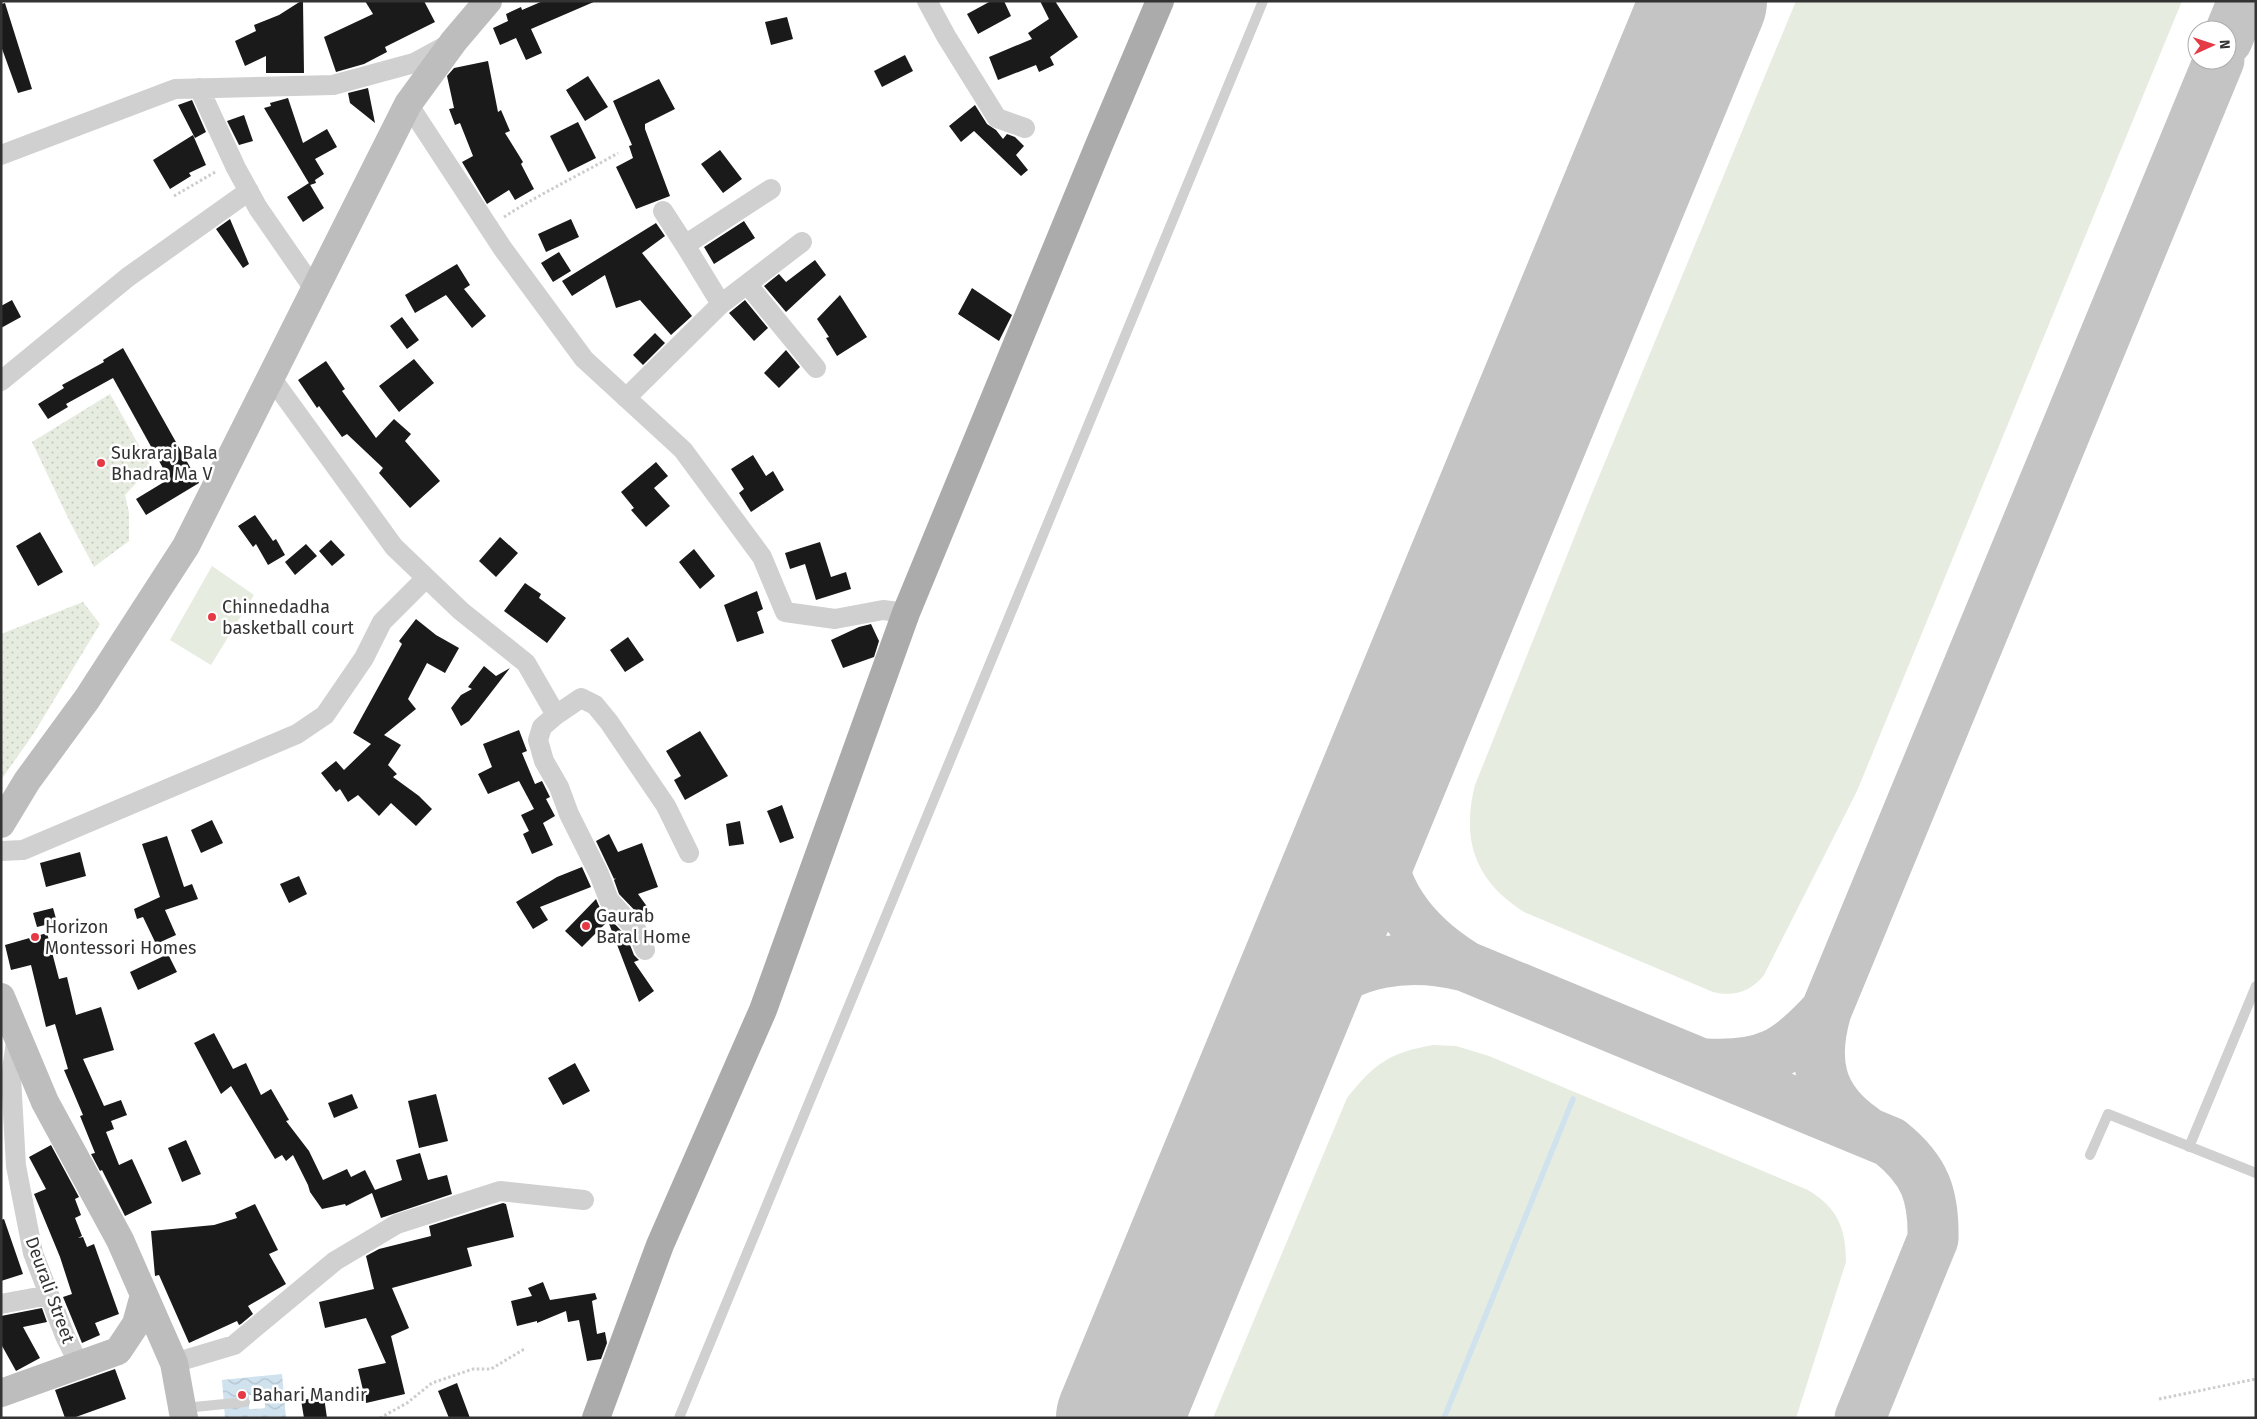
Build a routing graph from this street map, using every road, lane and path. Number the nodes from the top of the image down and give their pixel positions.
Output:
1 (488, 1) edge
2 (927, 1) edge
3 (1160, 1) edge
4 (1263, 1) edge
5 (454, 41) junction
6 (199, 88) junction
7 (408, 104) junction
8 (1025, 128) dead end
9 (618, 154) dead end
10 (1, 155) edge
11 (232, 160) junction
12 (771, 189) dead end
13 (249, 191) junction
14 (174, 196) dead end
15 (663, 211) dead end
16 (489, 227) junction
17 (802, 242) dead end
18 (685, 245) junction
19 (747, 284) junction
20 (314, 289) junction
21 (721, 304) junction
22 (816, 368) dead end
23 (270, 376) junction
24 (1, 381) edge
25 (626, 398) junction
26 (426, 578) junction
27 (906, 613) junction
28 (556, 715) junction
29 (1, 824) edge
30 (1, 851) edge
31 (689, 854) dead end
32 (646, 950) dead end
33 (2256, 986) edge
34 (1, 997) edge
35 (17, 1035) junction
36 (2189, 1147) junction
37 (2090, 1155) dead end
38 (2256, 1173) edge
39 (584, 1200) dead end
40 (49, 1295) junction
41 (144, 1295) junction
42 (1, 1304) edge
43 (526, 1348) dead end
44 (174, 1363) junction
45 (80, 1366) junction
46 (2256, 1380) edge
47 (1, 1393) edge
48 (2159, 1399) dead end
49 (245, 1402) dead end
50 (183, 1413) edge
51 (380, 1418) edge
52 (596, 1418) edge
53 (678, 1418) edge

1 - 5 street
2 - 8 street
3 - 27 main road
4 - 53 lane
5 - 6 street
5 - 7 street
6 - 10 street
6 - 11 street
7 - 16 street
7 - 20 street
9 - 16 path
11 - 13 street
11 - 14 path
12 - 18 street
13 - 20 street
13 - 24 street
15 - 18 street
16 - 25 street
17 - 19 street
18 - 21 street
19 - 21 street
19 - 22 street
20 - 23 street
21 - 25 street
23 - 26 street
23 - 29 street
25 - 27 street
26 - 28 street
26 - 30 street
27 - 52 main road
28 - 31 street
28 - 32 street
33 - 36 lane
34 - 35 street
35 - 40 street, Deurali Street
35 - 41 street
36 - 37 lane
36 - 38 lane
39 - 44 street
40 - 42 street
40 - 45 street, Deurali Street
41 - 44 street
41 - 45 street
43 - 51 path
44 - 50 street
45 - 47 street
46 - 48 path
49 - 50 lane

